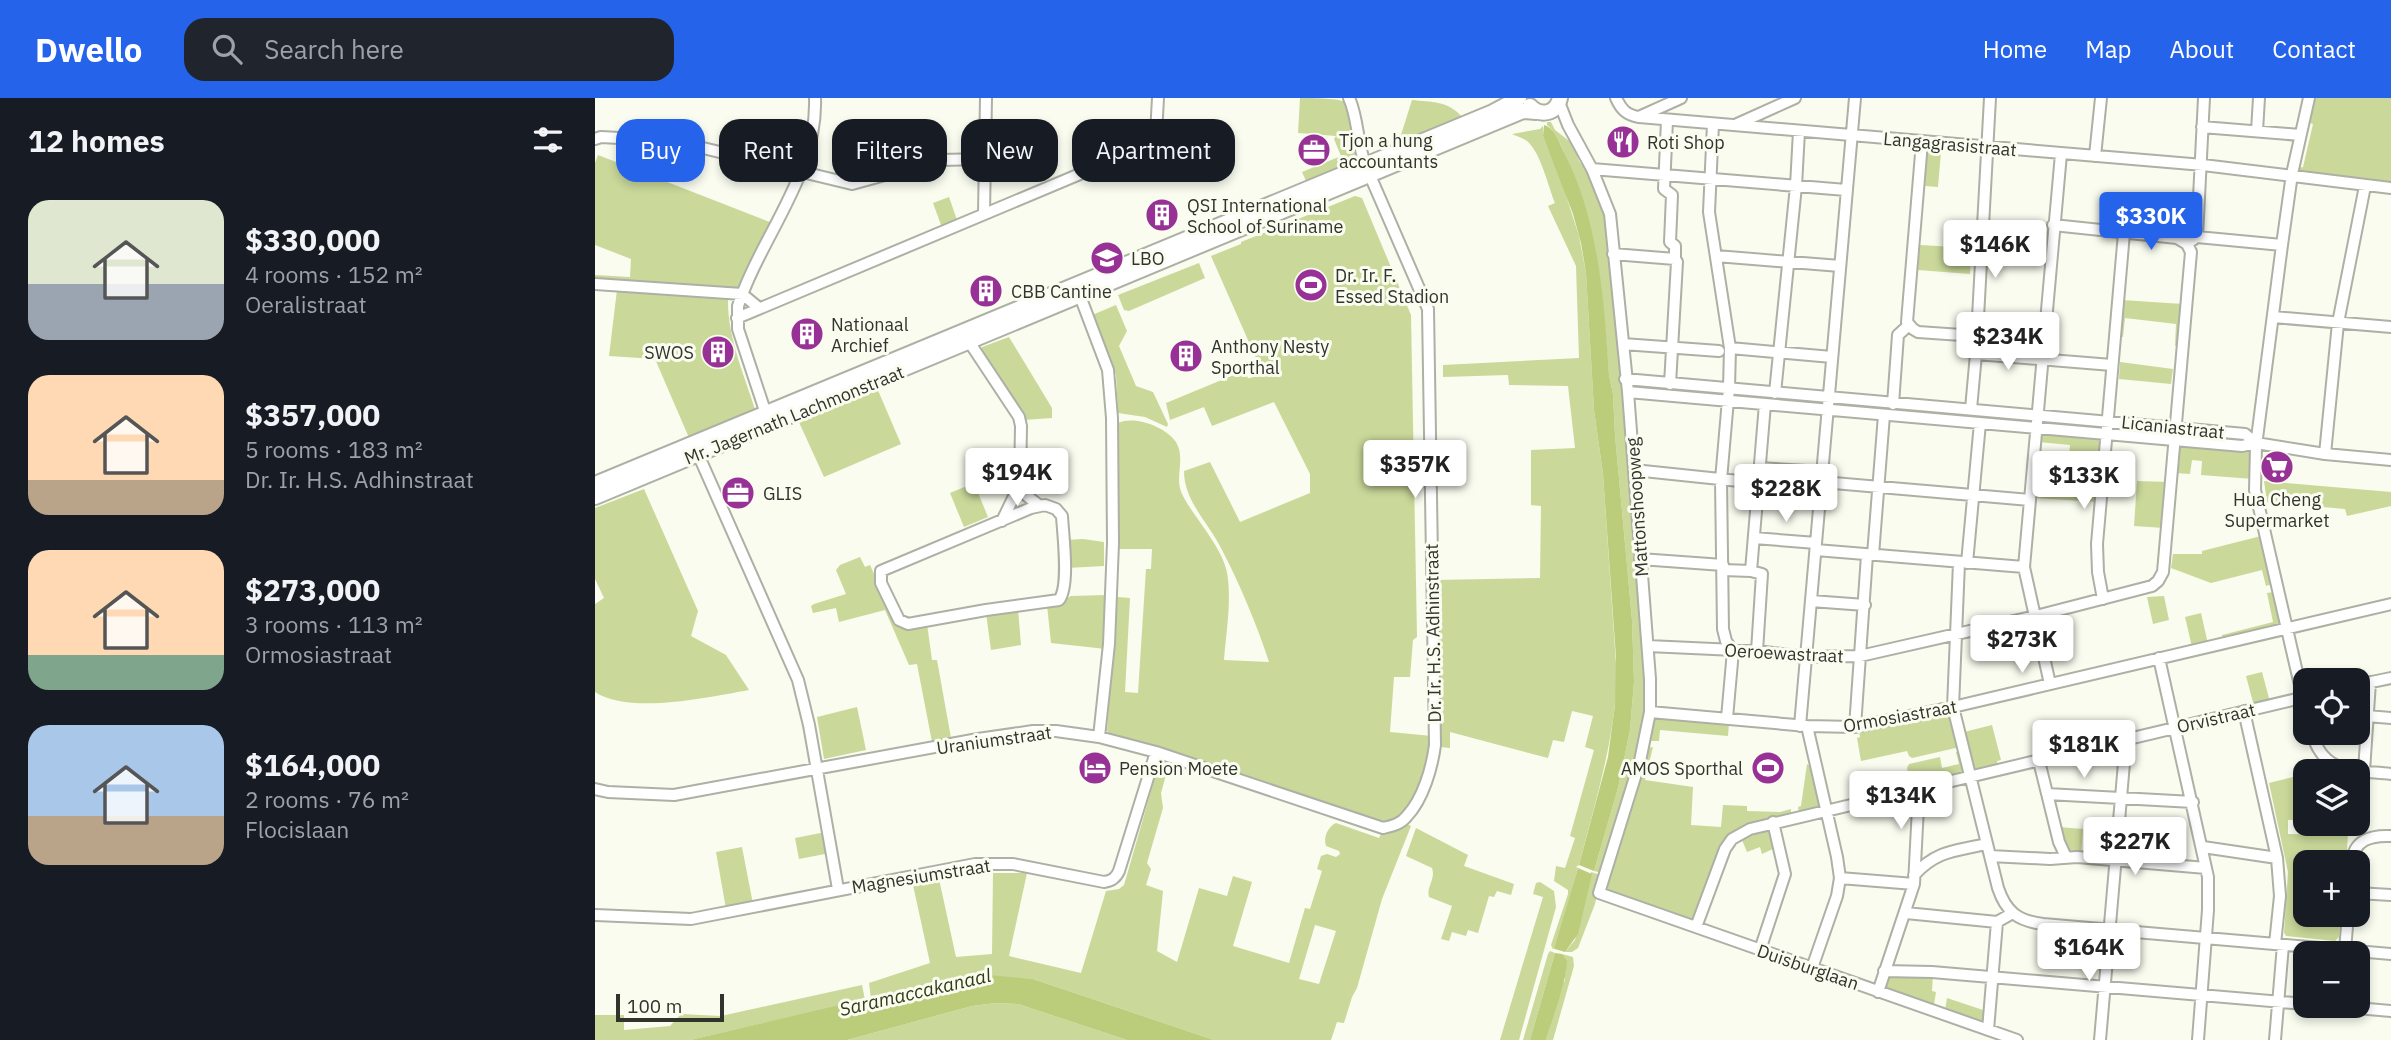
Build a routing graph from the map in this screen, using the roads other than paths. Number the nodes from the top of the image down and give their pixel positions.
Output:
1 (815, 98) edge
2 (986, 98) edge
3 (1158, 98) edge
4 (1349, 98) edge
5 (1519, 98) edge
6 (1527, 98) edge
7 (1616, 98) edge
8 (1681, 98) edge
9 (1795, 98) edge
10 (1855, 98) edge
11 (1990, 98) edge
12 (2101, 98) edge
13 (2204, 98) edge
14 (2259, 98) edge
15 (2309, 98) edge
16 (1560, 99) edge
17 (1780, 101) edge
18 (1539, 112) junction
19 (1639, 117) junction
20 (813, 119) edge
21 (986, 119) edge
22 (1667, 120) junction
23 (1713, 124) junction
24 (1567, 125) junction
25 (1733, 126) junction
26 (2202, 127) junction
27 (1800, 131) junction
28 (2257, 131) junction
29 (1852, 135) junction
30 (2300, 135) junction
31 (595, 139) edge
32 (1922, 142) junction
33 (1987, 148) junction
34 (719, 152) edge
35 (2061, 153) junction
36 (2095, 156) junction
37 (961, 160) edge
38 (2199, 165) junction
39 (1592, 169) junction
40 (1368, 170) junction
41 (1664, 174) junction
42 (2293, 174) junction
43 (818, 175) edge
44 (1710, 177) junction
45 (796, 182) edge
46 (985, 182) edge
47 (1796, 186) junction
48 (2365, 186) junction
49 (2391, 188) edge
50 (1846, 190) junction
51 (984, 213) junction
52 (2053, 225) junction
53 (2125, 233) junction
54 (2192, 240) junction
55 (2282, 246) junction
56 (1613, 254) junction
57 (1716, 256) junction
58 (1675, 259) junction
59 (1789, 262) junction
60 (1840, 266) junction
61 (595, 284) edge
62 (1083, 291) junction
63 (742, 294) junction
64 (759, 308) junction
65 (2273, 317) junction
66 (737, 318) junction
67 (2338, 323) junction
68 (1909, 325) junction
69 (2391, 327) edge
70 (1976, 336) junction
71 (966, 337) junction
72 (1623, 345) junction
73 (1672, 349) junction
74 (1724, 350) junction
75 (1780, 353) junction
76 (1976, 354) junction
77 (1832, 357) junction
78 (2043, 360) junction
79 (2112, 365) junction
80 (1625, 379) junction
81 (1670, 384) junction
82 (1729, 388) junction
83 (1628, 392) junction
84 (1776, 393) junction
85 (1829, 397) junction
86 (1728, 401) junction
87 (1765, 404) junction
88 (1893, 404) junction
89 (1971, 409) junction
90 (1828, 410) junction
91 (1884, 415) junction
92 (2038, 415) junction
93 (768, 420) junction
94 (2108, 421) junction
95 (1980, 423) junction
96 (2035, 427) junction
97 (2176, 428) junction
98 (2106, 433) junction
99 (2175, 440) junction
100 (2256, 443) junction
101 (698, 454) junction
102 (2325, 454) junction
103 (2391, 460) edge
104 (1759, 468) junction
105 (1634, 470) junction
106 (1822, 477) junction
107 (1721, 480) junction
108 (1758, 483) junction
109 (595, 484) edge
110 (1020, 484) junction
111 (1878, 487) junction
112 (1974, 494) junction
113 (595, 497) edge
114 (2030, 500) junction
115 (1040, 506) junction
116 (1002, 522) junction
117 (1754, 538) junction
118 (1816, 546) junction
119 (1870, 555) junction
120 (1640, 559) junction
121 (1963, 563) junction
122 (2024, 567) junction
123 (1723, 568) junction
124 (1751, 571) junction
125 (2103, 599) junction
126 (1811, 601) junction
127 (2391, 604) edge
128 (1865, 605) junction
129 (2036, 616) junction
130 (2286, 629) junction
131 (1956, 634) junction
132 (1648, 646) junction
133 (1733, 651) junction
134 (1757, 651) junction
135 (1860, 656) junction
136 (1805, 657) junction
137 (2159, 658) junction
138 (2296, 668) edge
139 (2391, 678) edge
140 (2370, 682) edge
141 (2050, 684) junction
142 (2293, 703) edge
143 (1953, 707) junction
144 (2244, 711) junction
145 (1650, 712) junction
146 (2370, 716) edge
147 (1727, 718) junction
148 (2391, 718) edge
149 (1804, 726) junction
150 (1855, 727) junction
151 (2175, 728) junction
152 (1100, 737) junction
153 (2126, 740) junction
154 (1156, 752) junction
155 (2039, 761) junction
156 (816, 770) junction
157 (2370, 772) edge
158 (2391, 774) edge
159 (1971, 776) junction
160 (1919, 788) junction
161 (595, 789) edge
162 (2047, 794) junction
163 (2121, 798) junction
164 (2193, 802) junction
165 (1826, 810) junction
166 (1773, 822) junction
167 (1383, 828) joint
168 (2391, 836) edge
169 (1986, 844) junction
170 (2203, 847) junction
171 (2355, 850) edge
172 (1990, 856) junction
173 (2066, 858) junction
174 (2277, 858) junction
175 (2115, 860) junction
176 (2206, 868) junction
177 (1840, 878) junction
178 (1914, 880) junction
179 (838, 889) junction
180 (1599, 893) joint
181 (2370, 894) edge
182 (2391, 895) edge
183 (1906, 913) junction
184 (2011, 914) junction
185 (595, 915) edge
186 (1997, 922) junction
187 (1696, 928) junction
188 (2110, 930) junction
189 (2205, 938) junction
190 (2279, 944) junction
191 (2293, 945) edge
192 (1760, 950) junction
193 (2370, 952) edge
194 (2391, 954) edge
195 (1812, 968) junction
196 (1884, 971) junction
197 (1991, 978) junction
198 (2105, 987) junction
199 (1878, 992) junction
200 (2201, 995) junction
201 (2278, 1001) junction
202 (2293, 1003) edge
203 (2370, 1009) edge
204 (2391, 1011) edge
205 (1988, 1030) junction
206 (2017, 1040) edge
207 (2100, 1040) edge
208 (2198, 1040) edge
209 (2275, 1040) edge

1 - 20 street
2 - 21 street
3 - 51 street
4 - 40 street, Dr. Ir. H.S. Adhinstraat
5 - 40 main road, Mr. Jagernath Lachmonstraat
6 - 18 main road
7 - 19 street
8 - 19 street
9 - 17 street
10 - 29 street
11 - 33 street
12 - 36 street
13 - 26 street, Oeroewastraat
14 - 28 street
15 - 30 street
16 - 18 main road, Mr. Jagernath Lachmonstraat
16 - 24 street, Mattonshoopweg
17 - 25 street
18 - 24 street
18 - 40 main road, Mr. Jagernath Lachmonstraat
19 - 22 street, Langagrasistraat
22 - 23 street, Langagrasistraat
22 - 41 street
23 - 25 street, Langagrasistraat
23 - 44 street
24 - 39 street, Mattonshoopweg
25 - 27 street, Langagrasistraat
26 - 28 street
26 - 38 street, Oeroewastraat
27 - 29 street, Langagrasistraat
27 - 47 street
28 - 30 street
29 - 32 street, Langagrasistraat
29 - 50 street
30 - 42 street
31 - 34 street
32 - 33 street, Langagrasistraat
32 - 68 street
33 - 35 street, Langagrasistraat
33 - 70 street
35 - 36 street, Langagrasistraat
35 - 52 street
36 - 38 street, Langagrasistraat
37 - 43 street
38 - 42 street, Langagrasistraat
38 - 54 street, Oeroewastraat
39 - 41 street
39 - 56 street, Mattonshoopweg
40 - 62 main road, Mr. Jagernath Lachmonstraat
40 - 167 street, Dr. Ir. H.S. Adhinstraat
41 - 44 street
41 - 58 street
42 - 48 street, Langagrasistraat
42 - 55 street
44 - 47 street
44 - 57 street
45 - 63 street
46 - 51 street
47 - 50 street
47 - 59 street
48 - 49 street, Langagrasistraat
48 - 67 street
50 - 60 street
51 - 64 street
52 - 53 street
52 - 78 street
53 - 54 street
53 - 79 street
54 - 55 street
54 - 97 street, Oeroewastraat
55 - 65 street
56 - 58 street
56 - 72 street, Mattonshoopweg
57 - 59 street
57 - 74 street
58 - 73 street
59 - 60 street
59 - 75 street
60 - 77 street
61 - 63 street
62 - 71 main road, Mr. Jagernath Lachmonstraat
62 - 152 street
63 - 64 street
63 - 66 street
64 - 66 street
65 - 67 street
65 - 100 street
66 - 93 street
67 - 69 street
67 - 102 street
68 - 70 street
68 - 88 street
70 - 76 street
71 - 93 main road, Mr. Jagernath Lachmonstraat
71 - 110 street
72 - 73 street
72 - 80 street, Mattonshoopweg
73 - 74 street
73 - 81 street
74 - 75 street
74 - 82 street
75 - 77 street
75 - 84 street
76 - 78 street
76 - 89 street
77 - 85 street
78 - 79 street
78 - 92 street
79 - 94 street
80 - 81 street, Licaniastraat
80 - 83 street, Mattonshoopweg
81 - 82 street, Licaniastraat
82 - 84 street, Licaniastraat
82 - 86 street
83 - 86 street, Licaniastraat
83 - 105 street, Mattonshoopweg
84 - 85 street, Licaniastraat
85 - 88 street, Licaniastraat
85 - 90 street
86 - 87 street, Licaniastraat
86 - 107 street
87 - 90 street, Licaniastraat
87 - 104 street
88 - 89 street, Licaniastraat
89 - 92 street, Licaniastraat
90 - 91 street, Licaniastraat
90 - 106 street
91 - 95 street, Licaniastraat
91 - 111 street
92 - 94 street, Licaniastraat
92 - 96 street
93 - 101 main road, Mr. Jagernath Lachmonstraat
93 - 109 main road, Mr. Jagernath Lachmonstraat
94 - 97 street, Licaniastraat
94 - 98 street
95 - 96 street, Licaniastraat
95 - 112 street
96 - 98 street, Licaniastraat
96 - 114 street
97 - 99 street, Oeroewastraat
97 - 100 street, Licaniastraat
98 - 99 street, Licaniastraat
98 - 125 street
99 - 100 street, Licaniastraat
99 - 125 street, Oeroewastraat
100 - 102 street
100 - 130 street
101 - 113 main road, Mr. Jagernath Lachmonstraat
101 - 156 street
102 - 103 street
104 - 106 street
104 - 108 street
105 - 107 street
105 - 120 street, Mattonshoopweg
106 - 111 street
106 - 118 street
107 - 108 street
107 - 123 street
108 - 117 street
110 - 115 street
110 - 116 street
111 - 112 street
111 - 119 street
112 - 114 street
112 - 121 street
114 - 122 street
115 - 116 street
115 - 116 street
117 - 118 street
117 - 124 street
118 - 119 street
118 - 126 street
119 - 121 street
119 - 128 street
120 - 123 street
120 - 132 street, Mattonshoopweg
121 - 122 street
121 - 131 street
122 - 129 street
123 - 124 street
123 - 133 street
124 - 134 street
125 - 129 street, Oeroewastraat
126 - 128 street
126 - 136 street
127 - 130 street, Ormosiastraat
128 - 135 street
129 - 131 street, Oeroewastraat
129 - 141 street
130 - 137 street, Ormosiastraat
130 - 138 street
131 - 135 street, Oeroewastraat
131 - 143 street
132 - 133 street, Oeroewastraat
132 - 145 street, Mattonshoopweg
133 - 134 street, Oeroewastraat
133 - 147 street
134 - 136 street, Oeroewastraat
135 - 136 street, Oeroewastraat
135 - 150 street
136 - 149 street
137 - 141 street, Ormosiastraat
137 - 151 street
139 - 140 street
141 - 143 street, Ormosiastraat
142 - 144 street, Orvistraat
143 - 150 street, Ormosiastraat
143 - 159 street
144 - 151 street, Orvistraat
144 - 174 street
145 - 147 street, Ormosiastraat
145 - 180 street, Mattonshoopweg
146 - 148 street
147 - 149 street, Ormosiastraat
149 - 150 street, Ormosiastraat
149 - 165 street
151 - 153 street, Orvistraat
151 - 164 street
152 - 154 street, Uraniumstraat
152 - 156 street, Uraniumstraat
153 - 155 street, Orvistraat
153 - 163 street
154 - 167 street, Uraniumstraat
154 - 179 street, Magnesiumstraat
155 - 159 street, Orvistraat
155 - 162 street
156 - 161 street, Uraniumstraat
156 - 179 street
157 - 158 street
159 - 160 street, Orvistraat
159 - 169 street
160 - 165 street, Orvistraat
160 - 178 street
162 - 163 street
162 - 173 street
163 - 164 street
163 - 175 street
164 - 170 street
165 - 166 street, Orvistraat
165 - 177 street
166 - 187 street, Orvistraat
166 - 192 street
168 - 171 street
169 - 172 street
169 - 178 street
170 - 174 street
170 - 176 street
172 - 173 street
172 - 184 street
173 - 175 street
174 - 190 street
175 - 176 street
175 - 188 street
176 - 189 street
177 - 178 street
177 - 195 street
178 - 183 street
179 - 185 street, Magnesiumstraat
180 - 187 street, Duisburglaan
181 - 182 street
183 - 186 street
183 - 196 street
184 - 186 street
184 - 188 street
186 - 197 street
187 - 192 street, Duisburglaan
188 - 189 street
188 - 198 street
189 - 190 street
189 - 200 street
190 - 191 street
190 - 201 street
192 - 195 street, Duisburglaan
193 - 194 street
195 - 199 street, Duisburglaan
196 - 197 street
196 - 199 street
197 - 198 street
197 - 205 street
198 - 200 street
198 - 207 street
199 - 205 street, Duisburglaan
200 - 201 street
200 - 208 street
201 - 202 street
201 - 209 street
203 - 204 street
205 - 206 street, Duisburglaan

